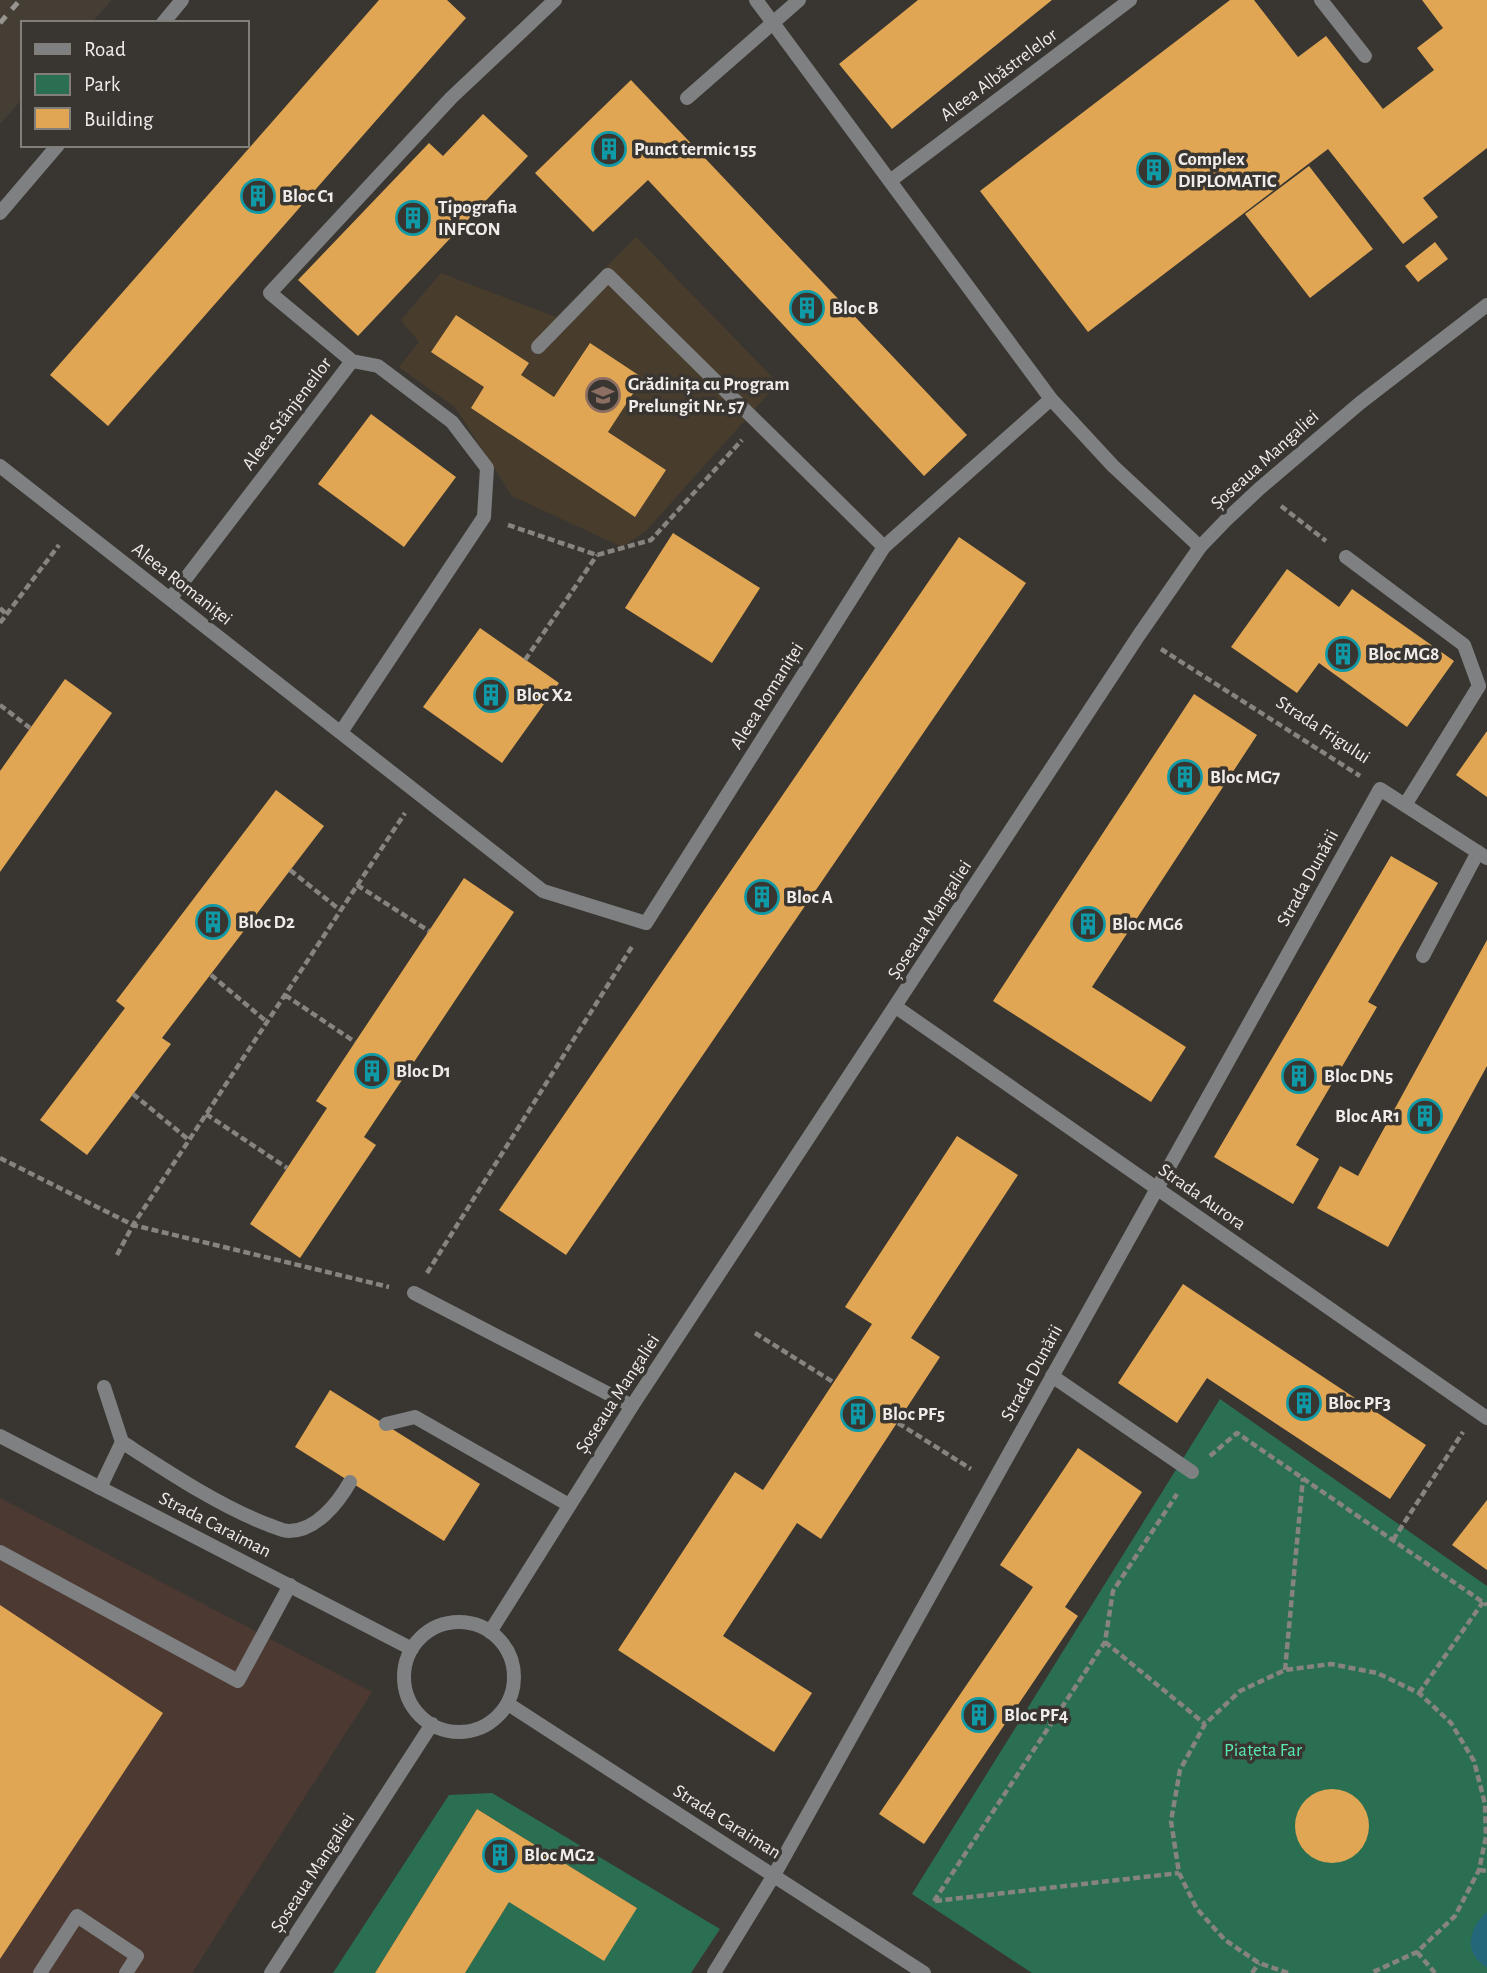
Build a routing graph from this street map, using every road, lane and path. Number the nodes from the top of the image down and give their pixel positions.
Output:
1 (182, 0) edge
2 (555, 0) edge
3 (756, 0) edge
4 (799, 0) edge
5 (1130, 0) edge
6 (1321, 0) edge
7 (165, 21) edge
8 (773, 23) junction
9 (1365, 56) dead end
10 (687, 98) dead end
11 (56, 147) edge
12 (890, 181) junction
13 (0, 213) edge
14 (1487, 305) edge
15 (538, 347) dead end
16 (352, 361) junction
17 (1051, 399) junction
18 (758, 423) junction
19 (0, 466) edge
20 (1259, 489) junction
21 (484, 517) junction
22 (75, 524) junction
23 (884, 547) junction
24 (1200, 547) junction
25 (597, 555) junction
26 (1346, 557) joint
27 (170, 599) junction
28 (0, 608) edge
29 (6, 614) junction
30 (0, 623) edge
31 (1139, 635) junction
32 (525, 660) dead end
33 (0, 705) edge
34 (30, 728) dead end
35 (341, 732) junction
36 (1380, 789) junction
37 (418, 793) junction
38 (1405, 805) junction
39 (1482, 855) edge
40 (290, 870) dead end
41 (357, 885) junction
42 (340, 911) junction
43 (646, 923) junction
44 (429, 931) dead end
45 (1423, 956) dead end
46 (211, 975) dead end
47 (285, 995) junction
48 (896, 1007) junction
49 (267, 1022) junction
50 (355, 1042) dead end
51 (133, 1094) dead end
52 (206, 1114) junction
53 (188, 1140) junction
54 (0, 1158) edge
55 (287, 1168) dead end
56 (1157, 1189) junction
57 (133, 1224) junction
58 (117, 1255) dead end
59 (414, 1293) junction
60 (755, 1333) dead end
61 (1052, 1376) junction
62 (834, 1382) dead end
63 (104, 1387) dead end
64 (632, 1406) junction
65 (1482, 1414) edge
66 (898, 1423) dead end
67 (386, 1424) dead end
68 (0, 1436) edge
69 (122, 1442) junction
70 (1192, 1472) junction
71 (1303, 1478) junction
72 (350, 1482) dead end
73 (993, 1483) junction
74 (100, 1488) junction
75 (569, 1505) junction
76 (1393, 1540) junction
77 (0, 1552) edge
78 (289, 1585) junction
79 (1485, 1604) edge
80 (490, 1632) junction
81 (1105, 1642) junction
82 (412, 1649) junction
83 (1284, 1671) junction
84 (1419, 1693) junction
85 (508, 1704) junction
86 (432, 1724) junction
87 (1205, 1724) junction
88 (1486, 1804) edge
89 (1479, 1870) junction
90 (1487, 1871) edge
91 (1179, 1872) junction
92 (774, 1875) junction
93 (1418, 1952) junction
94 (1259, 1963) junction
95 (40, 1973) edge
96 (126, 1973) edge
97 (271, 1973) edge
98 (714, 1973) edge
99 (925, 1973) edge
100 (1252, 1973) edge
101 (1287, 1973) edge
102 (1371, 1973) edge
103 (1434, 1973) edge

1 - 7 street
2 - 16 street, Aleea Stânjeneilor
3 - 8 street
4 - 8 street
5 - 12 street, Aleea Albăstrelelor
6 - 9 street
8 - 10 street
8 - 12 street
11 - 13 street
12 - 17 street
14 - 20 street, Șoseaua Mangaliei
15 - 18 street
16 - 21 street
16 - 27 street, Aleea Stânjeneilor
17 - 23 street, Aleea Romaniței
17 - 24 street
18 - 23 street
18 - 25 path
19 - 22 street, Aleea Romaniței
20 - 24 street, Șoseaua Mangaliei
20 - 26 path
21 - 25 path
21 - 35 street
22 - 27 street, Aleea Romaniței
22 - 29 path
23 - 43 street, Aleea Romaniței
24 - 31 street, Șoseaua Mangaliei
25 - 32 path
26 - 38 street
27 - 35 street, Aleea Romaniței
28 - 29 path
29 - 30 path
31 - 36 path, Strada Frigului
31 - 48 street, Șoseaua Mangaliei
33 - 34 path
35 - 37 street, Aleea Romaniței
36 - 38 street, Strada Frigului
36 - 56 street, Strada Dunării
37 - 41 path
37 - 43 street, Aleea Romaniței
38 - 39 street, Strada Frigului
39 - 45 street
40 - 42 path
41 - 42 path
41 - 44 path
42 - 47 path
43 - 59 path
46 - 49 path
47 - 49 path
47 - 50 path
48 - 56 street, Strada Aurora
48 - 64 street, Șoseaua Mangaliei
49 - 52 path
51 - 53 path
52 - 53 path
52 - 55 path
53 - 57 path
54 - 57 path
56 - 61 street, Strada Dunării
56 - 65 street, Strada Aurora
57 - 58 path
57 - 59 path
59 - 64 street
60 - 62 path
61 - 70 street
61 - 73 street, Strada Dunării
63 - 69 street
64 - 75 street, Șoseaua Mangaliei
65 - 76 path
66 - 73 path
67 - 75 street
68 - 74 street, Strada Caraiman
69 - 72 street
69 - 74 street
70 - 71 path
70 - 81 path
71 - 76 path
71 - 83 path
73 - 92 street, Strada Dunării
74 - 78 street, Strada Caraiman
75 - 80 street, Șoseaua Mangaliei
76 - 79 path
77 - 78 street
78 - 82 street, Strada Caraiman
79 - 84 path
80 - 82 street
80 - 85 street
81 - 87 path
81 - 91 path
82 - 86 street
83 - 84 path
83 - 87 path
84 - 88 path
85 - 86 street
85 - 92 street, Strada Caraiman
86 - 97 street, Șoseaua Mangaliei
87 - 91 path
88 - 89 path
89 - 90 path
89 - 93 path
91 - 94 path
92 - 98 street, Strada Dunării
92 - 99 street, Strada Caraiman
93 - 102 path
93 - 103 path
94 - 100 path
94 - 101 path
95 - 96 street

